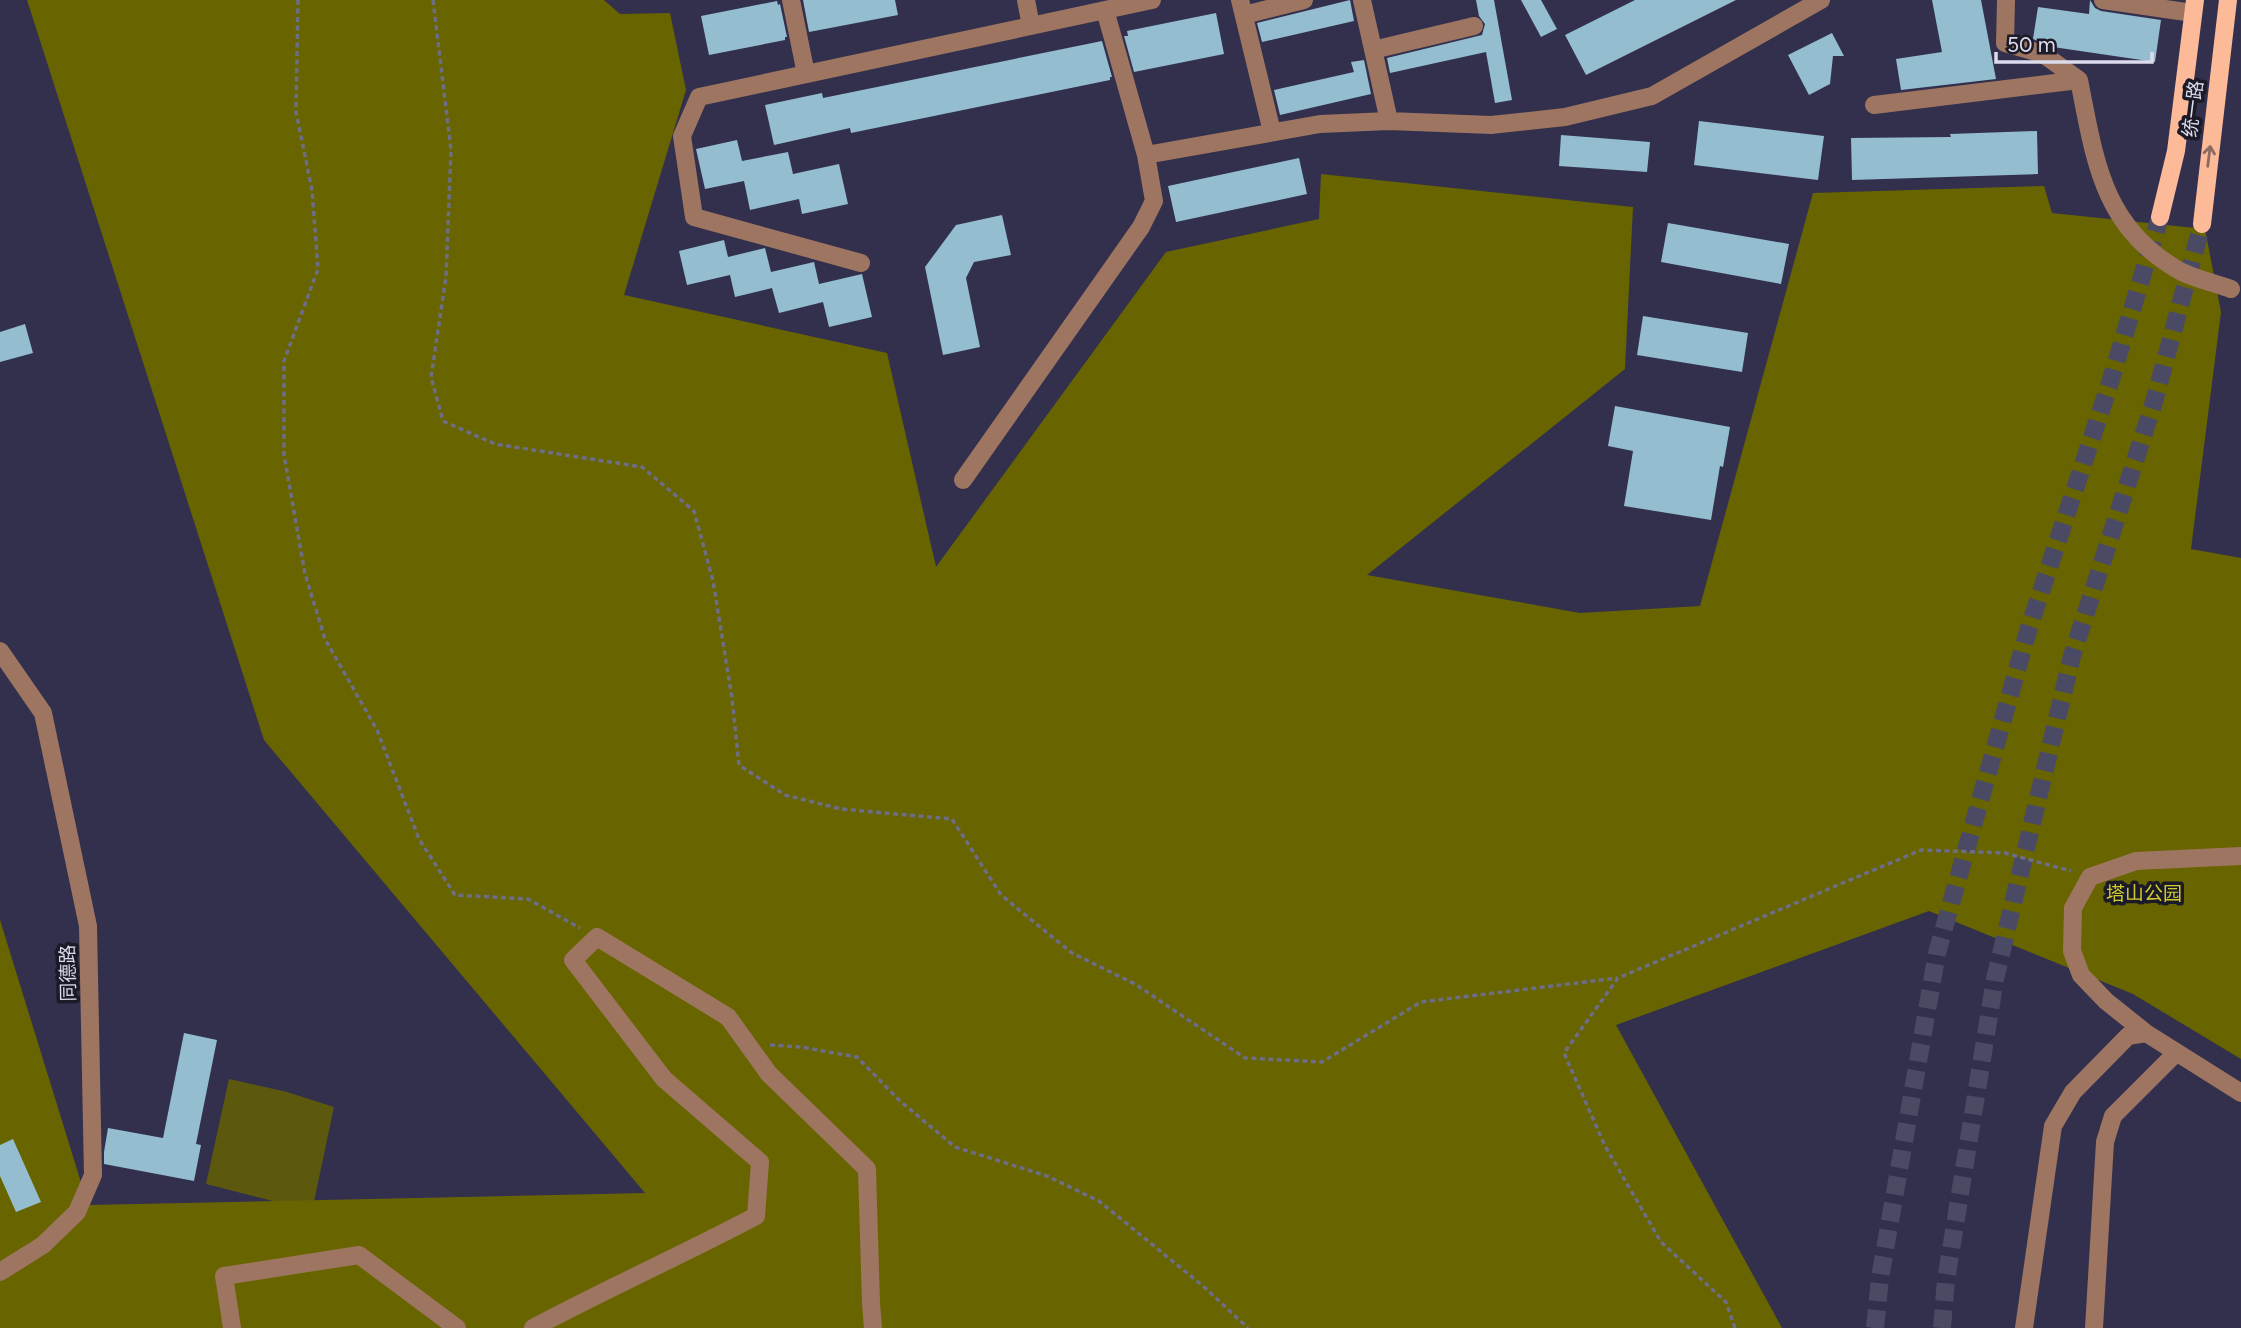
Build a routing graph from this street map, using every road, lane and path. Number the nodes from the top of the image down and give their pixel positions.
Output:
1 (298, 0) edge
2 (433, 0) edge
3 (791, 0) edge
4 (1026, 0) edge
5 (1152, 0) edge
6 (1304, 0) edge
7 (1362, 0) edge
8 (1821, 0) edge
9 (2006, 0) edge
10 (2104, 0) edge
11 (2228, 0) edge
12 (2194, 6) edge
13 (1242, 7) edge
14 (1105, 10) junction
15 (1031, 26) junction
16 (1474, 26) dead end
17 (1373, 50) junction
18 (806, 74) junction
19 (2079, 80) junction
20 (1874, 105) dead end
21 (1390, 121) junction
22 (1272, 132) junction
23 (1146, 155) junction
24 (2160, 217) tunnel mouth
25 (2202, 224) tunnel mouth
26 (861, 263) dead end
27 (2231, 289) dead end
28 (963, 480) dead end
29 (0, 651) edge
30 (2241, 856) edge
31 (2090, 877) junction
32 (597, 937) junction
33 (1618, 978) junction
34 (2146, 1033) junction
35 (747, 1043) junction
36 (2176, 1053) junction
37 (2241, 1093) edge
38 (0, 1272) edge
39 (232, 1328) edge
40 (457, 1328) edge
41 (533, 1328) edge
42 (873, 1328) edge
43 (1248, 1328) edge
44 (1735, 1328) edge
45 (2024, 1328) edge
46 (2094, 1328) edge

1 - 32 path
2 - 33 path
3 - 18 street
4 - 15 street
5 - 14 street
6 - 13 street
7 - 17 street
8 - 21 street
9 - 19 street
10 - 12 street
25 -> 11 main road, 统一路
12 - 24 main road, 统一路
13 - 22 street
14 - 15 street
14 - 23 street
15 - 18 street
16 - 17 street
17 - 21 street
18 - 26 street
19 - 20 street
19 - 27 street
21 - 22 street
22 - 23 street
23 - 28 street
29 - 38 street, 同德路
30 - 31 street
31 - 33 path
31 - 34 street
32 - 35 street
32 - 41 street
33 - 44 path
34 - 36 street
34 - 45 street
35 - 42 street
35 - 43 path
36 - 37 street
36 - 46 street
39 - 40 street

